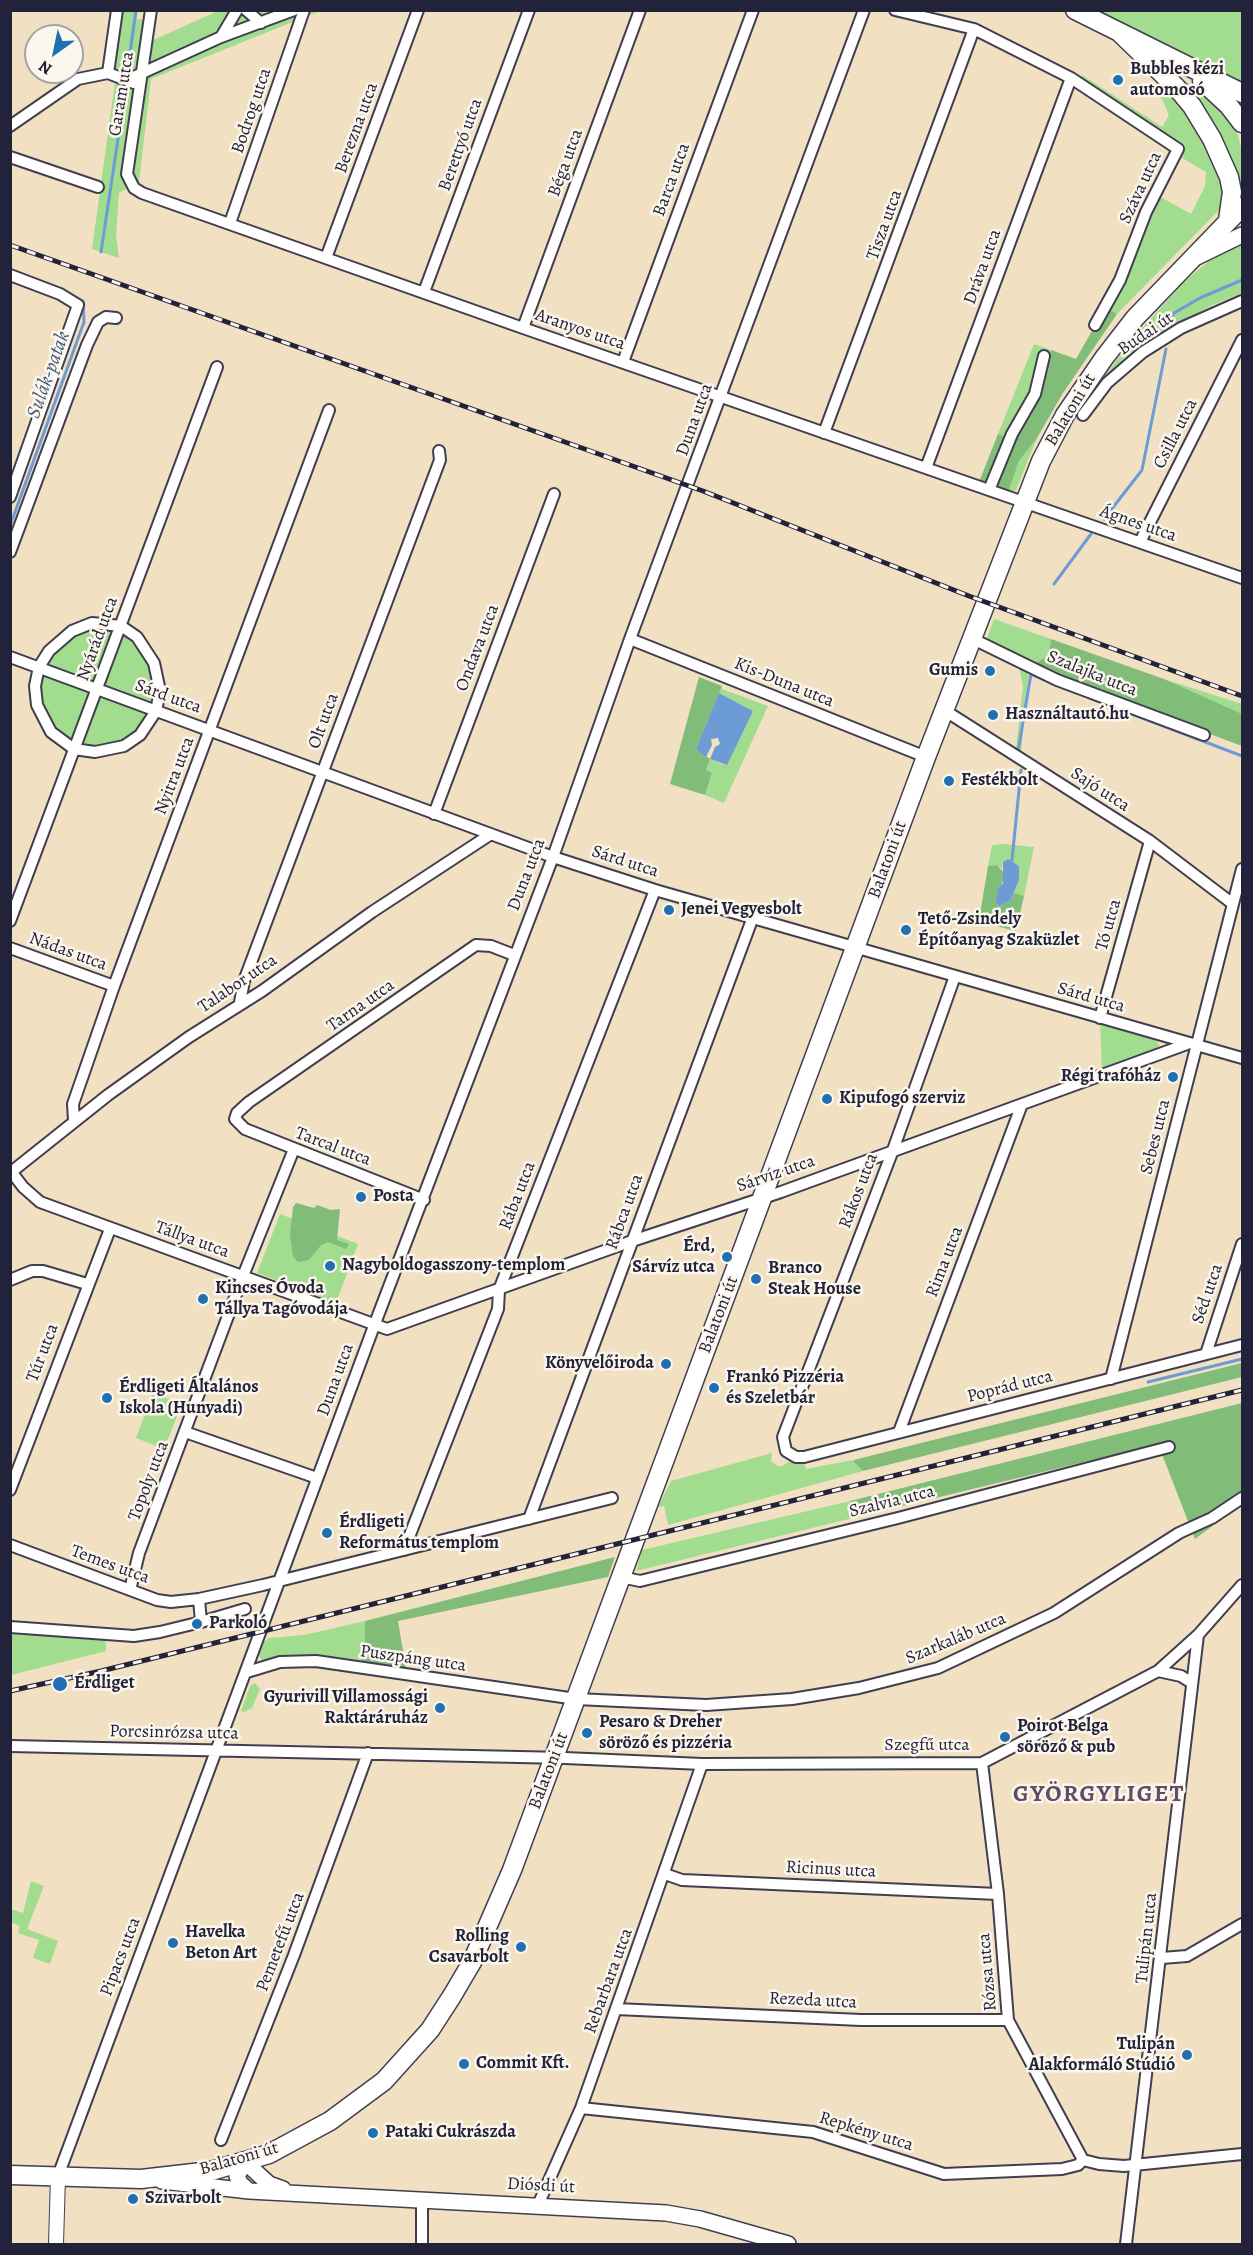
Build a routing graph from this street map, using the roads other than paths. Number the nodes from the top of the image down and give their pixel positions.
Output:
1 (117, 10) edge
2 (151, 10) edge
3 (237, 10) edge
4 (246, 10) edge
5 (294, 10) edge
6 (304, 10) edge
7 (418, 10) edge
8 (529, 10) edge
9 (640, 10) edge
10 (753, 10) edge
11 (864, 10) edge
12 (895, 10) edge
13 (1075, 10) edge
14 (261, 23) junction
15 (974, 29) junction
16 (1119, 32) junction
17 (221, 37) junction
18 (1179, 63) junction
19 (108, 73) junction
20 (142, 74) junction
21 (1071, 78) junction
22 (129, 79) junction
23 (1242, 93) edge
24 (139, 97) junction
25 (1242, 123) edge
26 (10, 126) edge
27 (10, 157) edge
28 (129, 181) joint
29 (98, 187) dead end
30 (1242, 191) edge
31 (1242, 207) edge
32 (1228, 220) junction
33 (230, 223) junction
34 (1242, 235) edge
35 (326, 258) junction
36 (1187, 263) junction
37 (10, 275) edge
38 (424, 292) junction
39 (1242, 301) edge
40 (116, 318) dead end
41 (1095, 325) dead end
42 (523, 328) junction
43 (1242, 340) edge
44 (1044, 356) dead end
45 (622, 362) junction
46 (217, 368) dead end
47 (722, 397) junction
48 (329, 410) dead end
49 (1083, 415) dead end
50 (824, 433) junction
51 (439, 451) dead end
52 (926, 468) junction
53 (989, 490) junction
54 (554, 494) dead end
55 (10, 496) edge
56 (1023, 502) junction
57 (1140, 542) junction
58 (10, 552) edge
59 (1241, 574) edge
60 (121, 626) junction
61 (971, 638) junction
62 (630, 639) junction
63 (10, 657) edge
64 (39, 667) junction
65 (98, 689) junction
66 (944, 710) junction
67 (156, 711) junction
68 (210, 730) junction
69 (1204, 735) dead end
70 (74, 749) junction
71 (926, 757) junction
72 (322, 772) junction
73 (434, 814) junction
74 (491, 834) junction
75 (1150, 842) junction
76 (553, 857) junction
77 (1242, 869) edge
78 (656, 890) junction
79 (1233, 904) junction
80 (753, 917) junction
81 (10, 921) edge
82 (855, 947) junction
83 (10, 948) edge
84 (514, 955) junction
85 (955, 976) junction
86 (114, 986) junction
87 (240, 1002) junction
88 (1100, 1018) junction
89 (1192, 1045) junction
90 (1242, 1058) edge
91 (1022, 1104) junction
92 (235, 1119) joint
93 (74, 1121) junction
94 (294, 1149) junction
95 (893, 1150) junction
96 (11, 1172) edge
97 (764, 1195) junction
98 (424, 1200) junction
99 (110, 1228) junction
100 (632, 1241) junction
101 (1242, 1244) edge
102 (243, 1276) junction
103 (10, 1280) edge
104 (87, 1284) junction
105 (499, 1290) junction
106 (374, 1326) junction
107 (1242, 1345) edge
108 (1206, 1354) junction
109 (1111, 1378) junction
110 (185, 1432) junction
111 (899, 1432) junction
112 (1169, 1447) dead end
113 (786, 1451) joint
114 (317, 1478) junction
115 (10, 1490) edge
116 (612, 1498) dead end
117 (1242, 1498) edge
118 (529, 1519) junction
119 (10, 1545) edge
120 (404, 1550) junction
121 (621, 1577) junction
122 (281, 1580) junction
123 (1242, 1585) edge
124 (130, 1590) junction
125 (200, 1599) junction
126 (245, 1609) dead end
127 (201, 1622) junction
128 (10, 1626) edge
129 (1198, 1635) junction
130 (1158, 1671) junction
131 (247, 1672) junction
132 (1192, 1683) junction
133 (576, 1699) junction
134 (10, 1746) edge
135 (216, 1750) junction
136 (368, 1753) junction
137 (553, 1757) junction
138 (982, 1763) junction
139 (702, 1764) junction
140 (665, 1874) junction
141 (998, 1894) junction
142 (1242, 1924) edge
143 (1162, 1958) junction
144 (616, 2009) junction
145 (1008, 2020) junction
146 (580, 2108) junction
147 (221, 2140) dead end
148 (269, 2154) junction
149 (1242, 2154) edge
150 (1083, 2160) junction
151 (245, 2162) junction
152 (1137, 2164) junction
153 (260, 2174) junction
154 (10, 2175) edge
155 (58, 2176) junction
156 (141, 2179) junction
157 (249, 2191) junction
158 (289, 2191) junction
159 (422, 2199) junction
160 (538, 2205) junction
161 (56, 2244) edge
162 (422, 2244) edge
163 (788, 2244) edge
164 (1126, 2244) edge

1 - 19 street, Garam utca
2 - 20 street, Garam utca
3 - 17 street
4 - 14 street
5 - 14 street
6 - 33 street, Bodrog utca
7 - 35 street, Berezna utca
8 - 38 street, Berettyó utca
9 - 42 street, Béga utca
10 - 45 street, Barca utca
11 - 47 street, Duna utca
12 - 15 street
13 - 16 main road
14 - 17 street
15 - 21 street
15 - 50 street, Tisza utca
16 - 18 main road
16 - 32 main road
17 - 20 street
18 - 23 main road
18 - 25 main road
19 - 22 street
19 - 26 street
20 - 22 street
20 - 24 street, Garam utca
21 - 41 street, Száva utca
21 - 52 street, Dráva utca
22 - 24 street
24 - 28 street, Garam utca
27 - 29 street
28 - 33 street, Aranyos utca
30 - 32 main road
31 - 32 main road, Balatoni út
32 - 36 main road, Balatoni út
33 - 35 street, Aranyos utca
34 - 36 main road
35 - 38 street, Aranyos utca
36 - 56 main road, Balatoni út
37 - 55 street
38 - 42 street, Aranyos utca
39 - 49 street, Budai út
40 - 58 street
42 - 45 street, Aranyos utca
43 - 57 street, Csilla utca
44 - 53 street
45 - 47 street, Aranyos utca
46 - 60 street, Nyárád utca
47 - 50 street, Aranyos utca
47 - 62 street, Duna utca
48 - 68 street, Nyitra utca
50 - 52 street, Aranyos utca
51 - 72 street, Olt utca
52 - 53 street, Aranyos utca
53 - 56 street, Aranyos utca
54 - 73 street, Ondava utca
56 - 57 street, Ágnes utca
56 - 61 main road, Balatoni út
57 - 59 street, Ágnes utca
60 - 64 street
60 - 65 street, Nyárád utca
60 - 67 street
61 - 66 main road, Balatoni út
61 - 69 street, Szalajka utca
62 - 71 street, Kis-Duna utca
62 - 76 street, Duna utca
63 - 64 street, Sárd utca
64 - 65 street, Sárd utca
64 - 70 street
65 - 67 street, Sárd utca
65 - 70 street, Nyárád utca
66 - 71 main road, Balatoni út
66 - 75 street, Sajó utca
67 - 68 street, Sárd utca
67 - 70 street
68 - 72 street, Sárd utca
68 - 86 street, Nyitra utca
70 - 81 street, Nyárád utca
71 - 82 main road, Balatoni út
72 - 73 street, Sárd utca
72 - 87 street, Olt utca
73 - 74 street, Sárd utca
74 - 76 street, Sárd utca
74 - 87 street, Talabor utca
75 - 79 street, Sajó utca
75 - 88 street, Tó utca
76 - 78 street, Sárd utca
76 - 84 street, Duna utca
77 - 79 street, Sebes utca
78 - 80 street, Sárd utca
78 - 105 street, Rába utca
79 - 89 street, Sebes utca
80 - 82 street, Sárd utca
80 - 100 street, Rábca utca
82 - 85 street, Sárd utca
82 - 97 main road, Balatoni út
83 - 86 street, Nádas utca
84 - 92 street, Tarna utca
84 - 98 street, Duna utca
85 - 88 street, Sárd utca
85 - 95 street, Rákos utca
86 - 93 street, Nyitra utca
87 - 93 street, Talabor utca
88 - 89 street, Sárd utca
89 - 90 street, Sárd utca
89 - 91 street, Sárvíz utca
89 - 109 street, Sebes utca
91 - 95 street, Sárvíz utca
91 - 111 street, Rima utca
92 - 94 street, Tarcal utca
93 - 96 street, Talabor utca
94 - 98 street, Tarcal utca
94 - 102 street, Topoly utca
95 - 97 street, Sárvíz utca
95 - 113 street, Rákos utca
96 - 99 street, Tállya utca
97 - 100 street, Sárvíz utca
97 - 121 main road, Balatoni út
98 - 106 street, Duna utca
99 - 102 street, Tállya utca
99 - 104 street, Túr utca
100 - 105 street, Sárvíz utca
100 - 118 street, Rábca utca
101 - 108 street, Séd utca
102 - 106 street, Tállya utca
102 - 110 street, Topoly utca
103 - 104 street
104 - 115 street, Túr utca
105 - 106 street, Sárvíz utca
105 - 120 street, Rába utca
106 - 114 street, Duna utca
107 - 108 street, Poprád utca
108 - 109 street, Poprád utca
109 - 111 street, Poprád utca
110 - 114 street
110 - 124 street, Topoly utca
111 - 113 street, Poprád utca
112 - 121 street, Szalvia utca
114 - 122 street, Duna utca
116 - 118 street
117 - 133 street, Szarkaláb utca
118 - 120 street
119 - 124 street, Temes utca
120 - 122 street
121 - 133 main road, Balatoni út
122 - 125 street, Temes utca
122 - 131 street, Duna utca
123 - 129 street, Szegfű utca
124 - 125 street, Temes utca
125 - 127 street
126 - 127 street
127 - 128 street
129 - 130 street, Szegfű utca
129 - 132 street, Tulipán utca
130 - 132 street
130 - 138 street, Szegfű utca
131 - 133 street, Puszpáng utca
131 - 135 street, Duna utca
132 - 143 street, Tulipán utca
133 - 137 main road, Balatoni út
134 - 135 street, Porcsinrózsa utca
135 - 136 street, Porcsinrózsa utca
135 - 155 street, Pipacs utca
136 - 137 street, Porcsinrózsa utca
136 - 147 street, Pemetefű utca
137 - 139 street, Szegfű utca
137 - 148 main road, Balatoni út
138 - 139 street, Szegfű utca
138 - 141 street, Rózsa utca
139 - 140 street, Rebarbara utca
140 - 141 street, Ricinus utca
140 - 144 street, Rebarbara utca
141 - 145 street, Rózsa utca
142 - 143 street
143 - 152 street, Tulipán utca
144 - 145 street, Rezeda utca
144 - 146 street, Rebarbara utca
145 - 150 street, Rózsa utca
146 - 150 street, Repkény utca
146 - 160 street, Rebarbara utca
148 - 151 main road, Balatoni út
148 - 153 main road
149 - 152 street, Repkény utca
150 - 152 street, Repkény utca
151 - 153 main road, Diósdi út
151 - 156 main road, Balatoni út
151 - 157 main road
152 - 164 street, Tulipán utca
153 - 158 main road, Diósdi út
154 - 155 main road, Balatoni út
155 - 156 main road, Balatoni út
155 - 161 street
156 - 157 main road, Diósdi út
157 - 158 main road, Diósdi út
158 - 159 main road, Diósdi út
159 - 160 main road, Diósdi út
159 - 162 street
160 - 163 main road, Diósdi út

